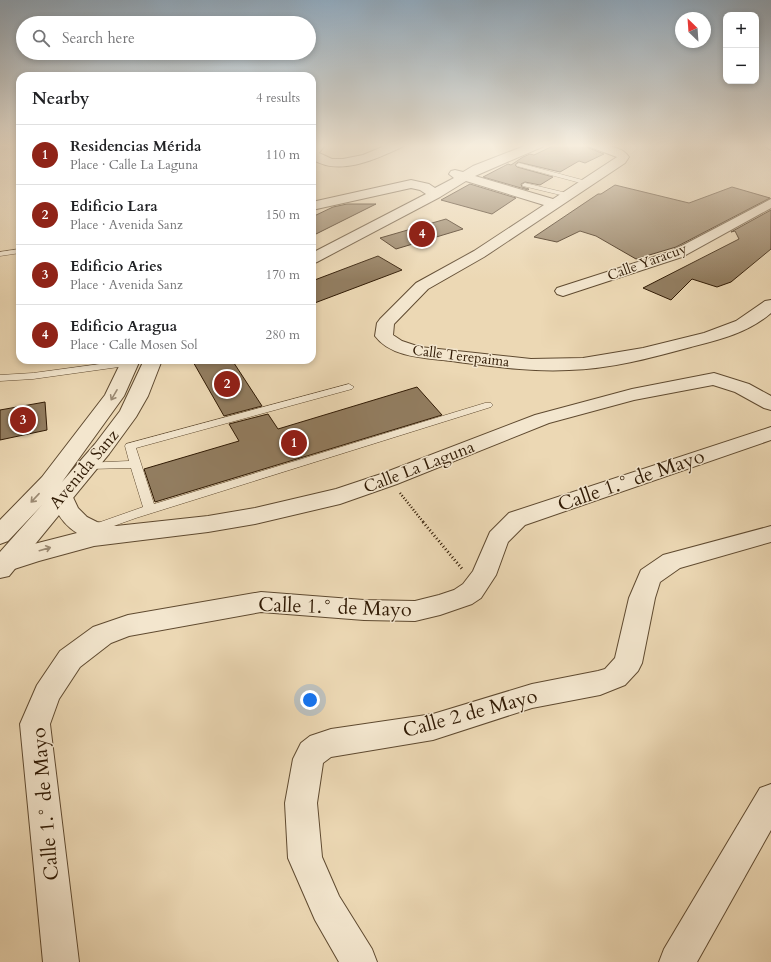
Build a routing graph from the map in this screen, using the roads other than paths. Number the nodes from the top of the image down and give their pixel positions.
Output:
1 (384, 190) edge
2 (429, 190) edge
3 (440, 190) edge
4 (529, 190) edge
5 (541, 190) edge
6 (556, 190) edge
7 (572, 190) edge
8 (435, 194) junction
9 (558, 196) junction
10 (771, 203) edge
11 (316, 205) edge
12 (16, 252) edge
13 (0, 254) edge
14 (316, 257) edge
15 (563, 291) dead end
16 (771, 305) edge
17 (116, 364) edge
18 (129, 364) edge
19 (151, 364) edge
20 (0, 378) edge
21 (348, 388) dead end
22 (771, 404) edge
23 (488, 405) dead end
24 (771, 433) edge
25 (136, 464) junction
26 (88, 465) junction
27 (62, 496) junction
28 (150, 510) junction
29 (92, 529) junction
30 (120, 534) junction
31 (771, 534) edge
32 (0, 535) edge
33 (4, 566) edge
34 (771, 799) edge
35 (61, 962) edge
36 (359, 962) edge
37 (677, 962) edge

1 - 11 street
2 - 8 street
3 - 8 street
4 - 9 street
5 - 9 lane
6 - 9 lane
7 - 9 street, Calle Terepaima
8 - 14 street
9 - 16 street, Calle Terepaima
10 - 15 street, Calle Yaracuy
12 - 13 lane
17 - 20 lane
18 -> 32 street, Avenida Sanz
19 - 26 street, Avenida Sanz
21 - 25 lane
22 - 30 street, Calle La Laguna
23 - 28 lane
24 - 35 street, Calle 1.° de Mayo
25 - 26 lane
25 - 28 lane
26 - 27 street, Avenida Sanz
27 - 29 street, Calle La Laguna
27 - 33 street, Avenida Sanz
28 - 29 lane
29 - 30 street, Calle La Laguna
33 -> 30 street, Calle La Laguna
31 - 36 street, Calle 2 de Mayo
34 - 37 street

